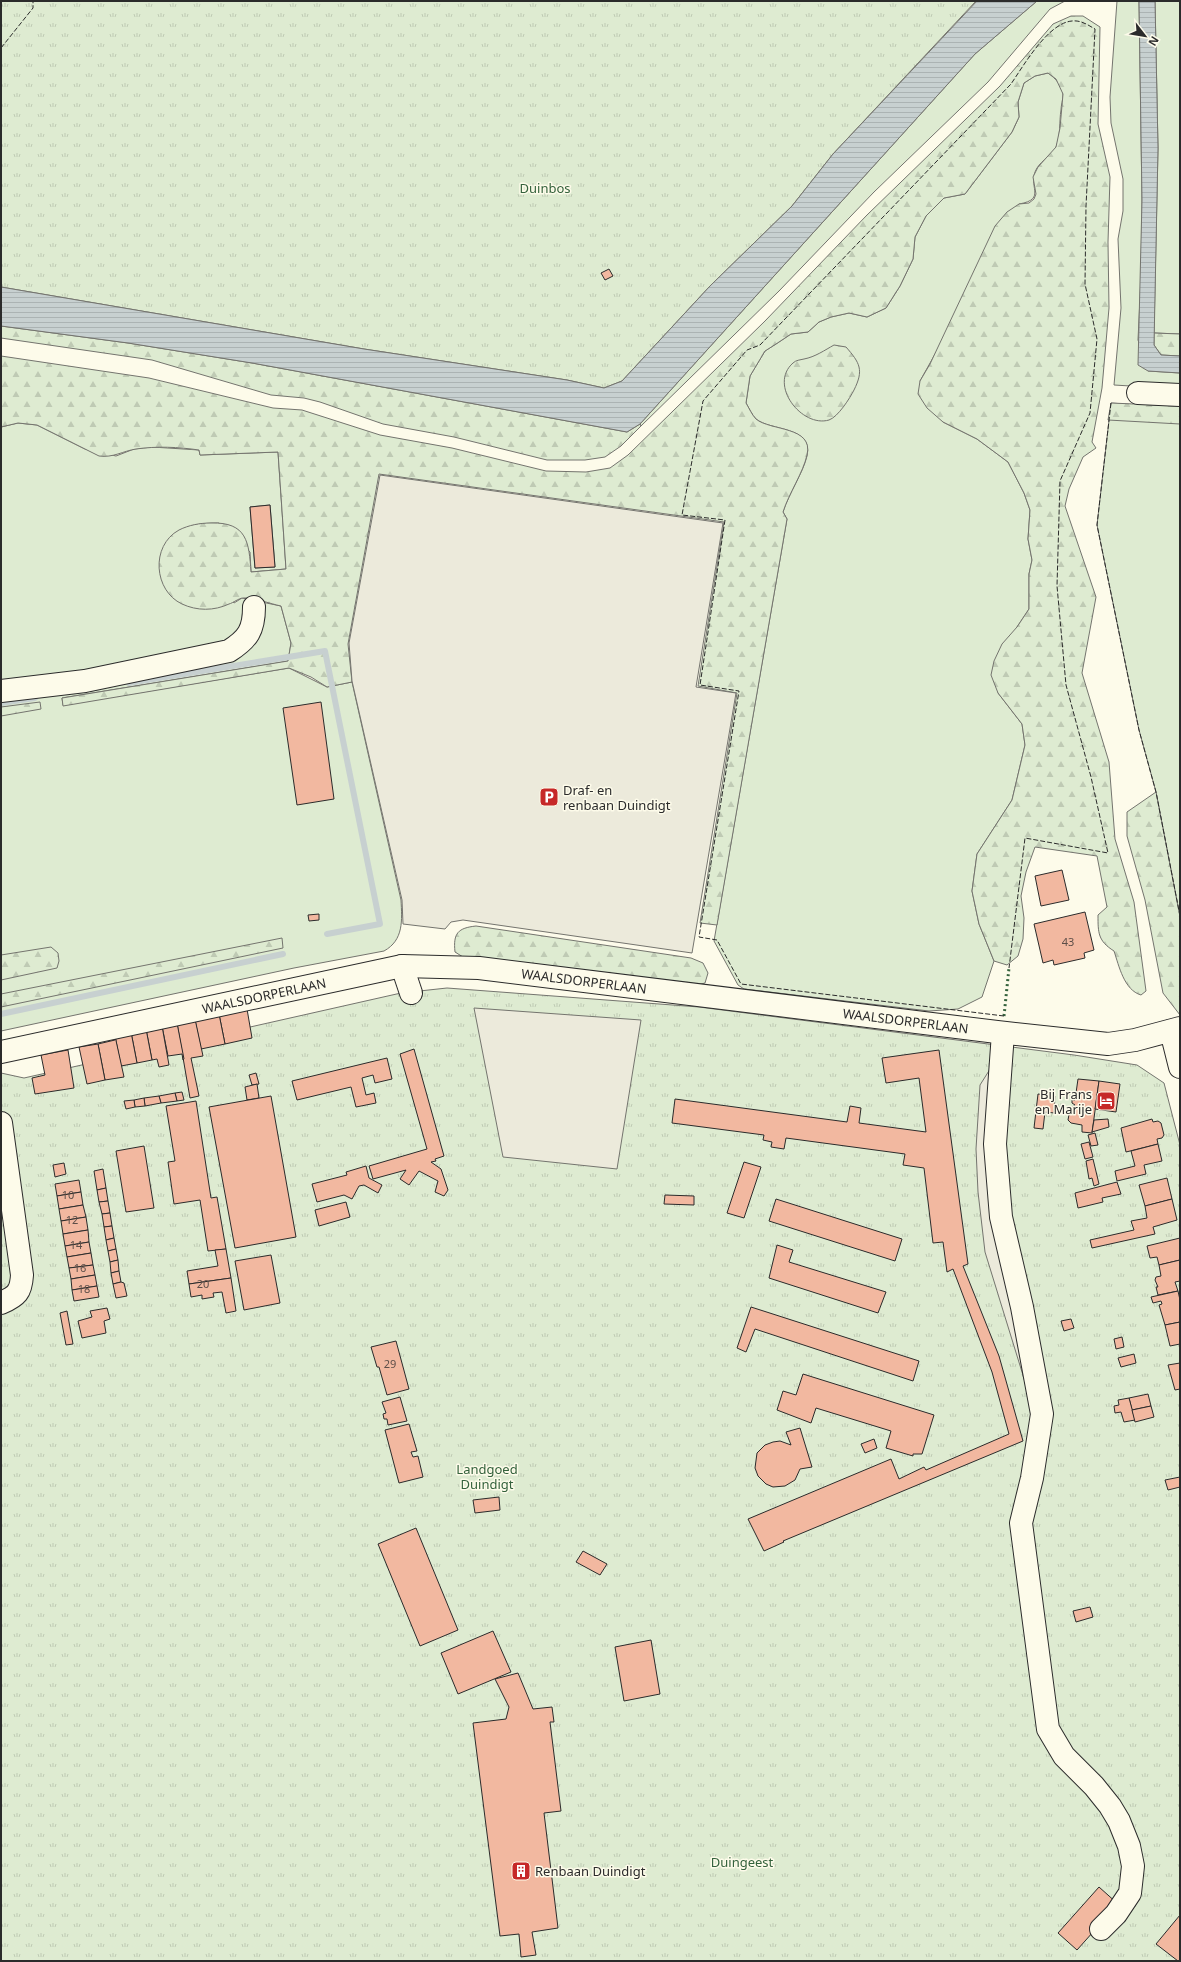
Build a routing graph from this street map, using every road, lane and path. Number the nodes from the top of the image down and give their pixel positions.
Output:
1 (1138, 393) dead end
2 (1180, 395) edge
3 (254, 607) dead end
4 (1, 691) edge
5 (402, 966) junction
6 (411, 993) dead end
7 (1175, 1029) edge
8 (1003, 1033) junction
9 (1, 1052) edge
10 (1180, 1067) edge
11 (1, 1123) edge
12 (1, 1303) edge
13 (1101, 1929) dead end

1 - 2 street
3 - 4 street
5 - 6 street
5 - 8 street, WAALSDORPERLAAN
5 - 9 street, WAALSDORPERLAAN
7 - 8 street, WAALSDORPERLAAN
7 - 10 street
8 - 13 street
11 - 12 street

